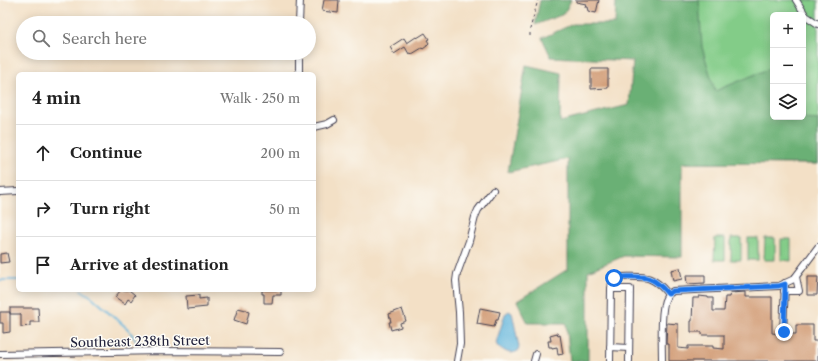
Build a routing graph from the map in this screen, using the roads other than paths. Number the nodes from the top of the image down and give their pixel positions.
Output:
1 (300, 0) edge
2 (796, 0) edge
3 (299, 16) edge
4 (818, 24) edge
5 (299, 60) edge
6 (299, 72) edge
7 (334, 120) dead end
8 (316, 127) edge
9 (492, 190) dead end
10 (0, 192) edge
11 (16, 192) edge
12 (818, 247) edge
13 (796, 277) junction
14 (785, 284) junction
15 (611, 289) junction
16 (784, 291) junction
17 (668, 294) junction
18 (784, 332) dead end
19 (610, 347) junction
20 (629, 348) junction
21 (280, 352) dead end
22 (0, 354) edge
23 (536, 354) dead end
24 (457, 361) edge
25 (534, 361) edge
26 (610, 361) edge
27 (629, 361) edge
28 (662, 361) edge

1 - 3 street
2 - 4 street
5 - 6 street
7 - 8 street
9 - 24 street
10 - 11 street
12 - 13 street
13 - 14 street
13 - 16 street
14 - 16 street
14 - 17 street
15 - 17 street
15 - 19 street
15 - 20 street
16 - 18 street
17 - 28 street
19 - 20 street
19 - 26 street
20 - 27 street
21 - 22 street, Southeast 238th Street
23 - 25 street

